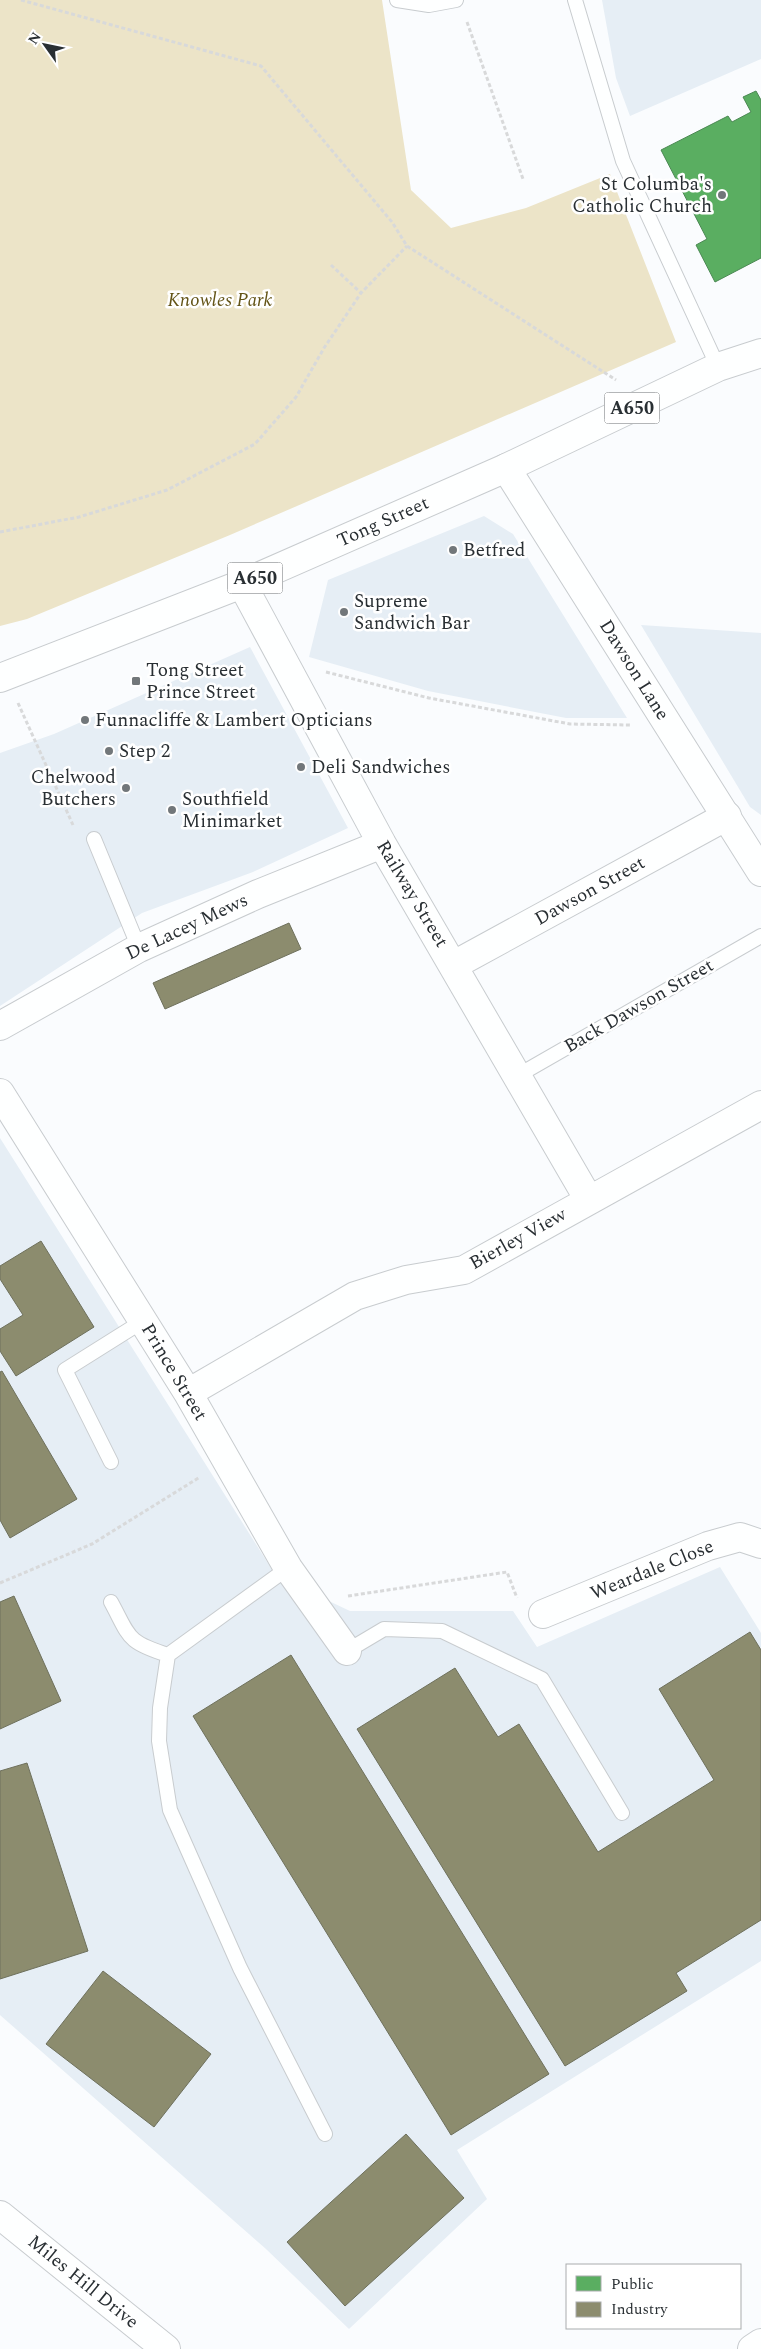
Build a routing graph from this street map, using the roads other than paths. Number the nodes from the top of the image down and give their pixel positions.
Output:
1 (397, 0) edge
2 (456, 0) edge
3 (575, 0) edge
4 (761, 353) edge
5 (718, 367) junction
6 (506, 468) junction
7 (242, 584) junction
8 (3, 677) edge
9 (727, 816) junction
10 (94, 839) road end
11 (382, 844) junction
12 (761, 872) edge
13 (761, 936) edge
14 (139, 948) junction
15 (454, 965) junction
16 (0, 1026) edge
17 (517, 1076) junction
18 (0, 1093) edge
19 (761, 1105) edge
20 (589, 1200) junction
21 (143, 1321) junction
22 (188, 1392) junction
23 (110, 1462) dead end
24 (761, 1544) edge
25 (288, 1568) junction
26 (111, 1602) dead end
27 (543, 1614) road end
28 (347, 1651) joint
29 (168, 1654) junction
30 (622, 1813) dead end
31 (325, 2134) dead end
32 (0, 2215) edge
33 (761, 2343) edge
34 (166, 2349) edge
35 (752, 2349) edge

1 - 2 lane
3 - 5 lane
4 - 5 main road, Tong Street / A650
5 - 6 main road, Tong Street / A650
6 - 7 main road, Tong Street / A650
6 - 9 main road, Dawson Lane
7 - 8 main road, Tong Street / A650
7 - 11 main road, Railway Street
9 - 12 main road, Dawson Lane
9 - 15 main road, Dawson Street
10 - 14 lane
11 - 14 main road, De Lacey Mews
11 - 15 main road, Railway Street
13 - 17 lane, Back Dawson Street
14 - 16 main road, De Lacey Mews
15 - 17 main road, Railway Street
17 - 20 main road, Railway Street
18 - 21 main road, Prince Street
19 - 20 main road, Bierley View
20 - 22 main road, Bierley View
21 - 22 main road, Prince Street
21 - 23 lane
22 - 25 main road, Prince Street
24 - 27 main road, Weardale Close
25 - 28 main road, Prince Street
25 - 29 lane
26 - 29 lane
28 - 30 lane
29 - 31 lane
32 - 34 main road, Miles Hill Drive
33 - 35 main road

